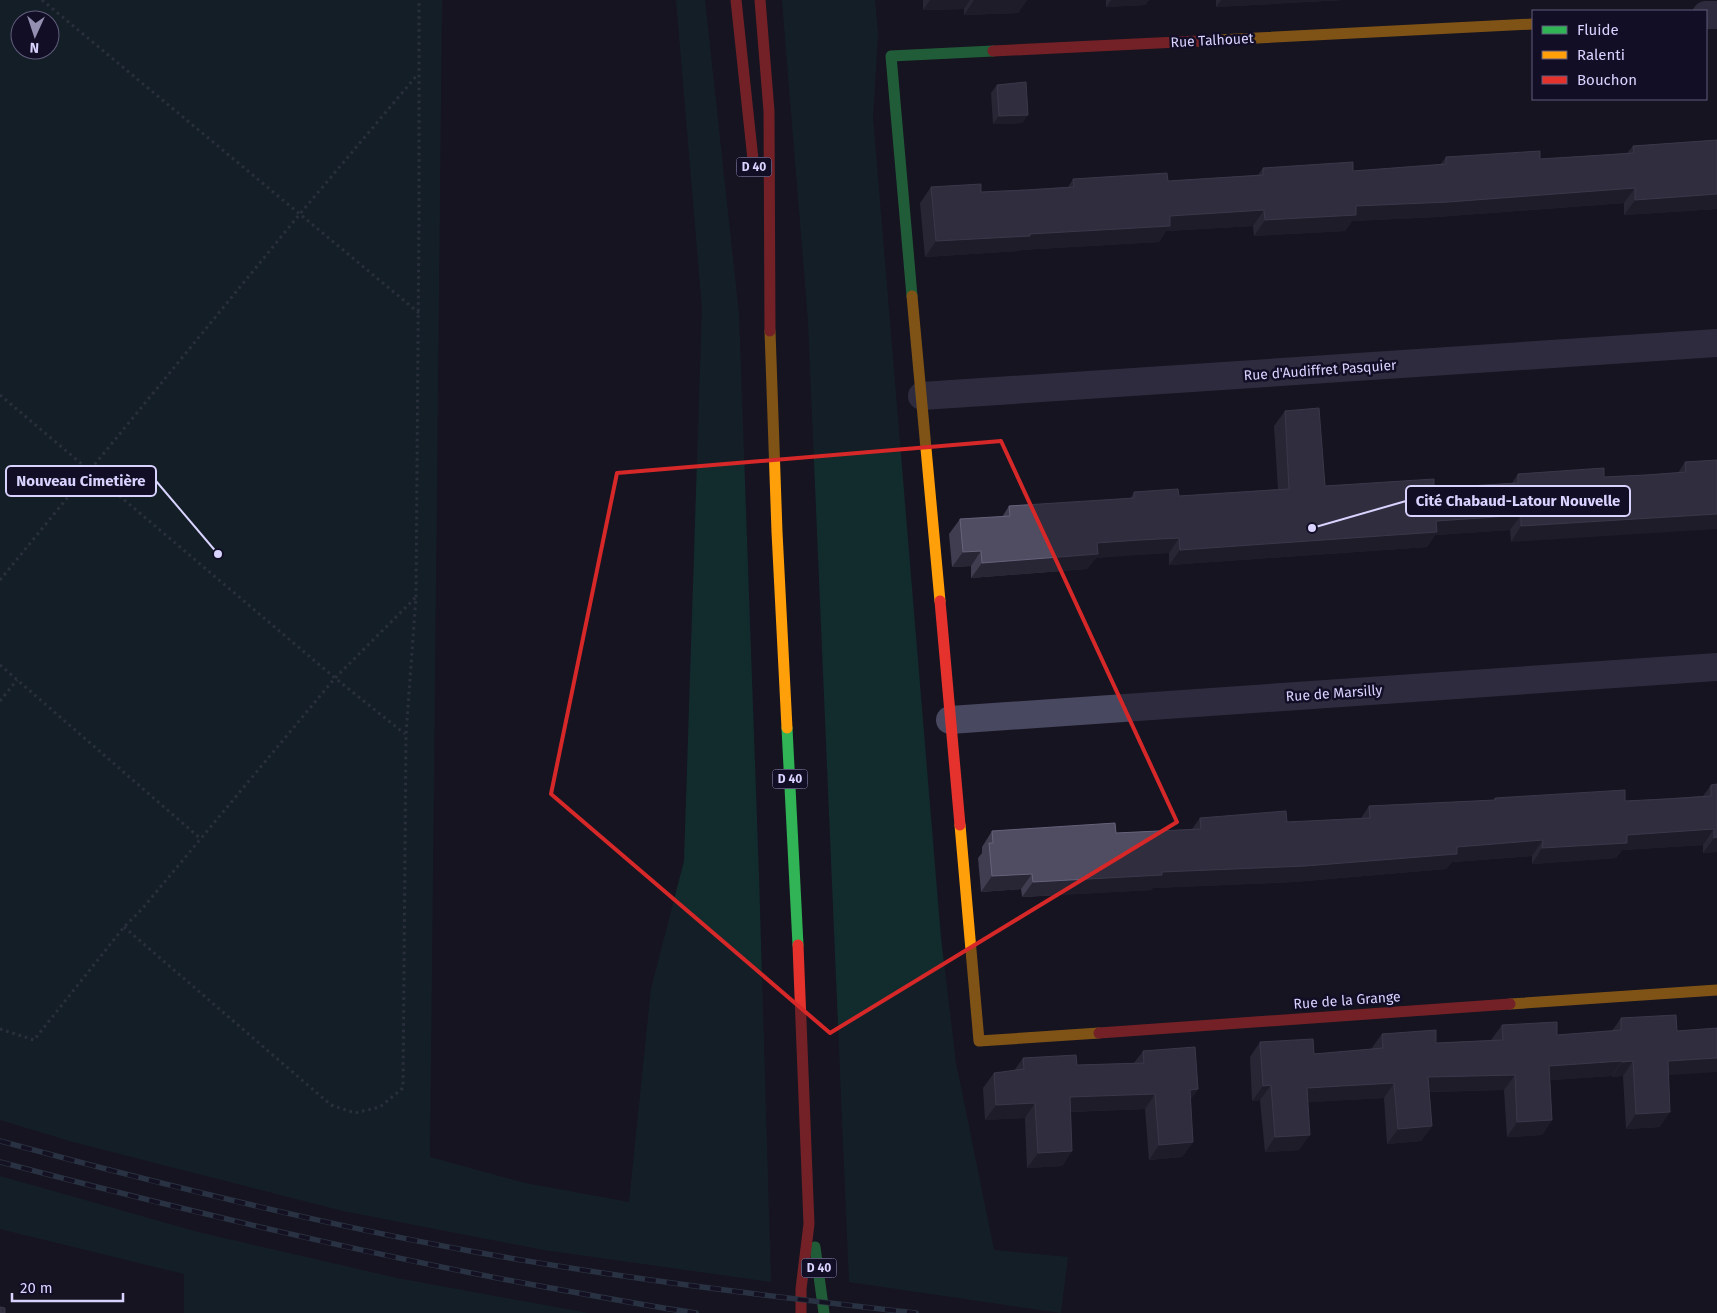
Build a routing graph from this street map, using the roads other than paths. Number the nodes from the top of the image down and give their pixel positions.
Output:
1 (736, 0) edge
2 (760, 0) edge
3 (1532, 24) edge
4 (755, 182) dead end
5 (758, 210) dead end
6 (770, 335) junction
7 (1717, 343) edge
8 (922, 396) junction
9 (1717, 667) edge
10 (950, 720) junction
11 (1717, 990) edge
12 (809, 1224) junction
13 (801, 1313) edge
14 (824, 1313) edge

1 - 4 street, D 40
2 - 6 street, D 40
3 - 8 street, Rue Talhouet
5 - 6 street, D 40
6 - 12 street, D 40
7 - 8 street, Rue d'Audiffret Pasquier
8 - 10 street
9 - 10 street, Rue de Marsilly
10 - 11 street, Rue de la Grange
12 - 13 street, D 40
12 - 14 street, D 40

